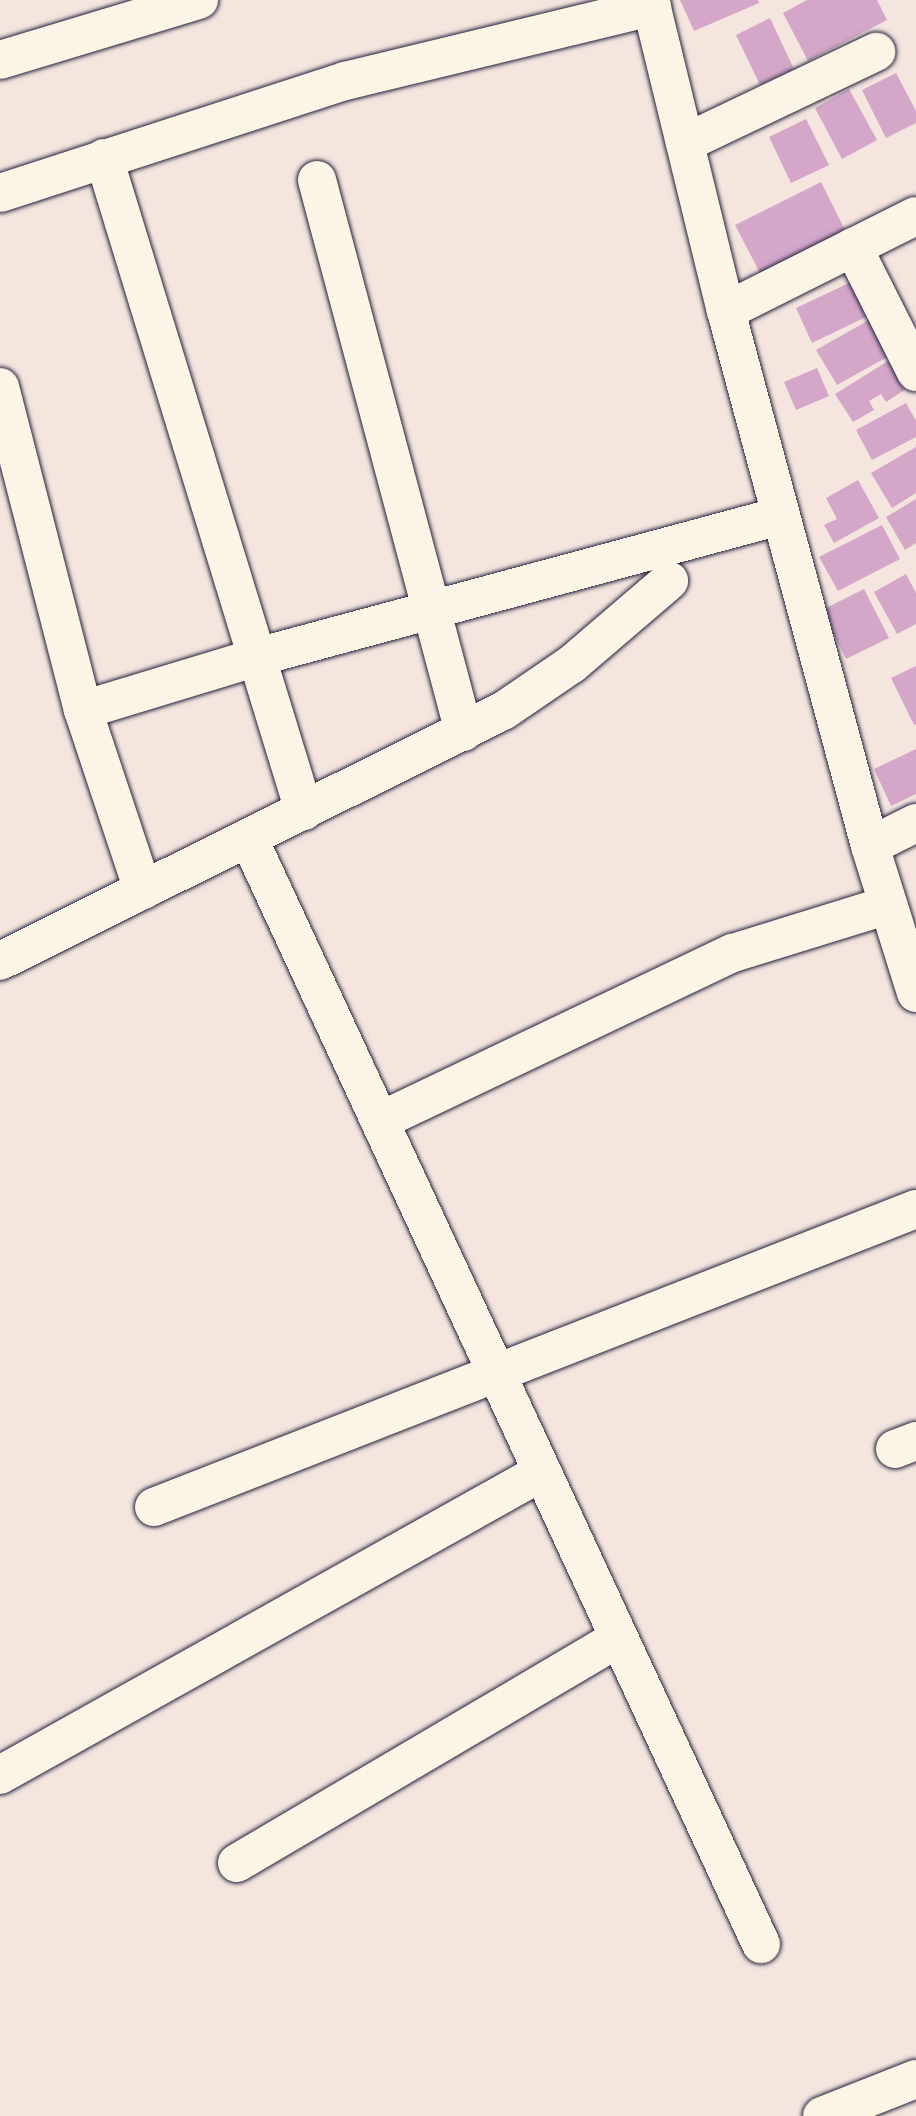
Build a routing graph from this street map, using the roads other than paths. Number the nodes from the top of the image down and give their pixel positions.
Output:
1 (199, 0) edge
2 (651, 4) edge
3 (876, 52) dead end
4 (0, 60) edge
5 (685, 143) junction
6 (104, 158) junction
7 (317, 180) dead end
8 (0, 193) edge
9 (916, 216) edge
10 (853, 247) junction
11 (726, 311) junction
12 (916, 372) edge
13 (0, 387) edge
14 (780, 516) junction
15 (668, 581) dead end
16 (431, 610) junction
17 (257, 657) junction
18 (83, 710) junction
19 (464, 732) junction
20 (304, 811) junction
21 (916, 823) edge
22 (249, 839) junction
23 (870, 846) junction
24 (143, 890) junction
25 (888, 905) junction
26 (0, 961) edge
27 (916, 993) edge
28 (380, 1121) junction
29 (916, 1209) edge
30 (496, 1373) junction
31 (542, 1472) junction
32 (154, 1507) dead end
33 (619, 1638) junction
34 (0, 1775) edge
35 (237, 1863) dead end
36 (761, 1944) dead end
37 (916, 2079) edge
38 (822, 2116) edge

1 - 4 street
2 - 5 street
2 - 6 street
3 - 5 street
5 - 11 street
6 - 8 street
6 - 17 street
7 - 16 street
9 - 10 street
10 - 11 street
10 - 12 street
11 - 14 street
13 - 18 street
14 - 16 street
14 - 23 street
15 - 19 street
16 - 17 street
16 - 19 street
17 - 18 street
17 - 20 street
18 - 24 street
19 - 20 street
20 - 22 street
21 - 23 street
22 - 24 street
22 - 28 street
23 - 25 street
24 - 26 street
25 - 27 street
25 - 28 street
28 - 30 street
29 - 30 street
30 - 31 street
30 - 32 street
31 - 33 street
31 - 34 street
33 - 35 street
33 - 36 street
37 - 38 street

